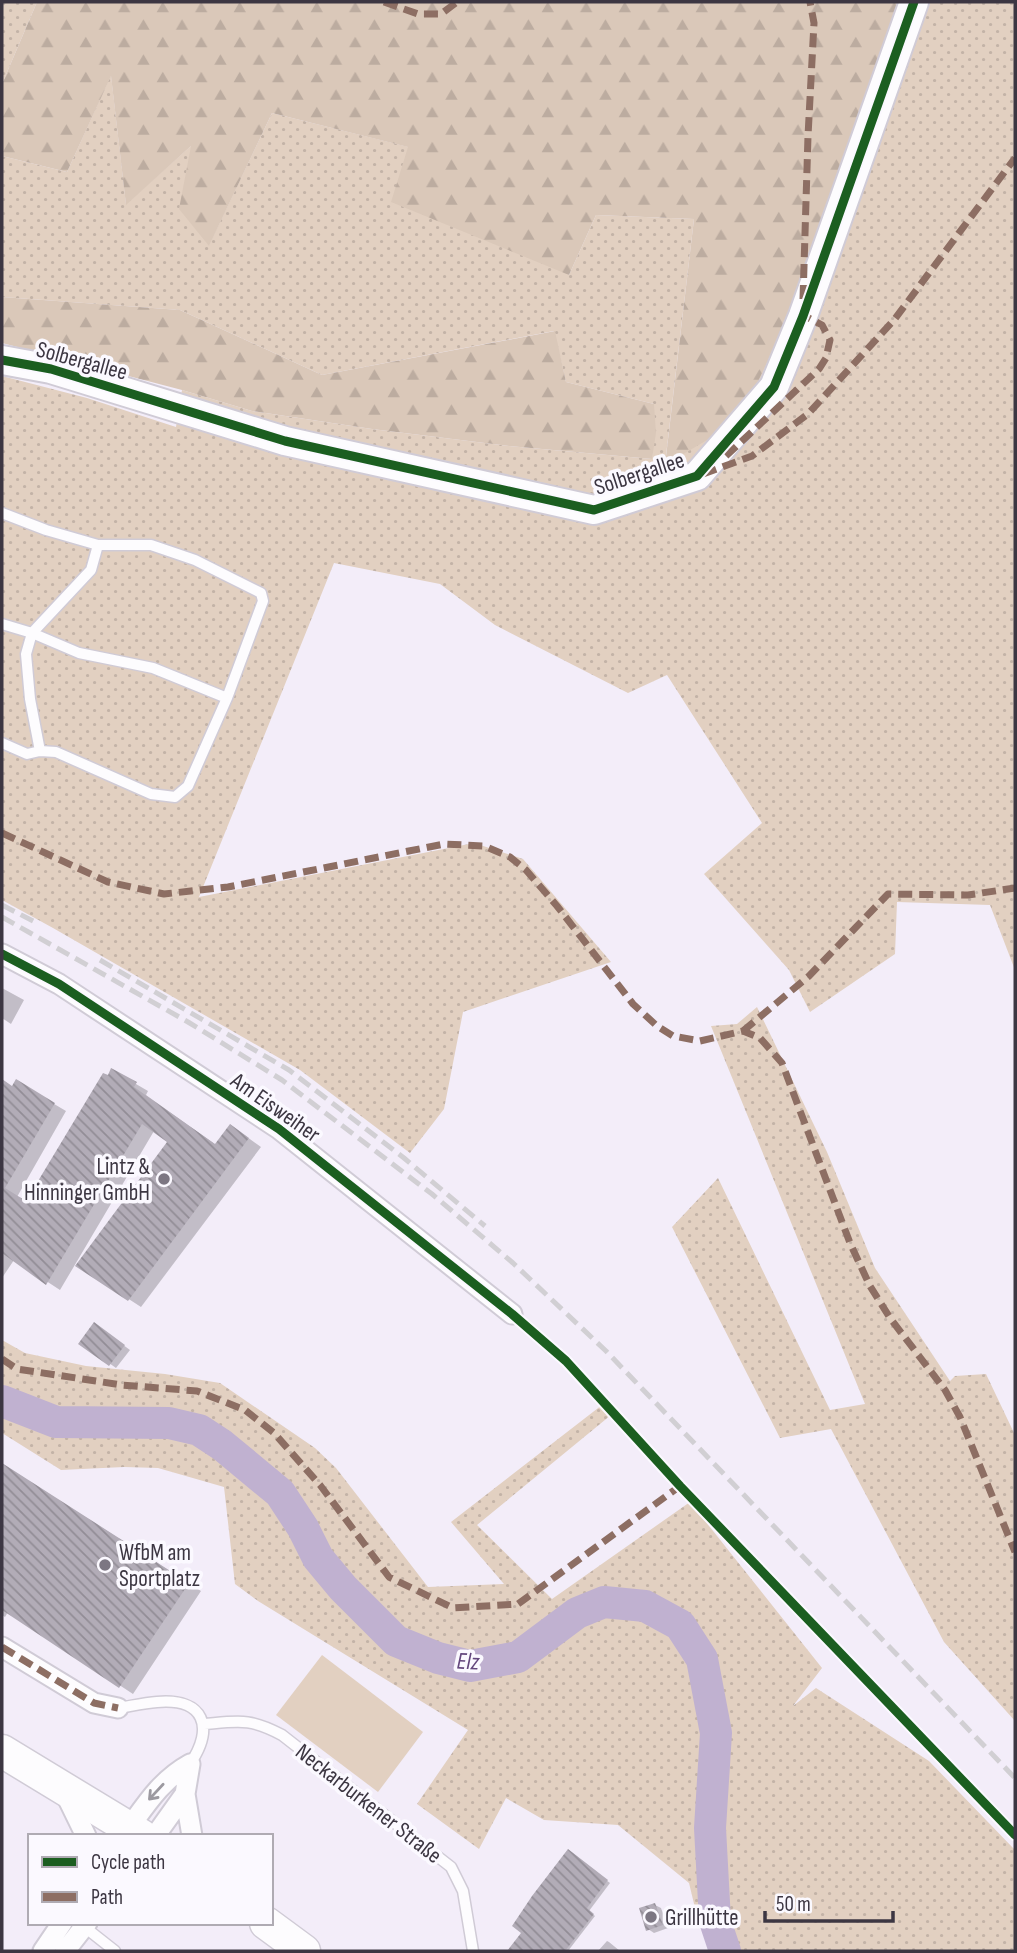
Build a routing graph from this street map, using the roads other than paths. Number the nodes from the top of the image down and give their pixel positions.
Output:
1 (914, 2) edge
2 (2, 360) edge
3 (2, 513) edge
4 (98, 545) junction
5 (2, 624) edge
6 (32, 633) junction
7 (227, 698) junction
8 (2, 743) edge
9 (40, 751) junction
10 (2, 954) edge
11 (512, 1314) dead end
12 (2, 1647) edge
13 (118, 1708) joint
14 (204, 1724) junction
15 (2, 1751) edge
16 (190, 1764) junction
17 (60, 1785) junction
18 (185, 1794) junction
19 (85, 1834) edge
20 (137, 1834) edge
21 (192, 1834) edge
22 (61, 1925) edge
23 (84, 1925) edge
24 (269, 1925) edge
25 (43, 1951) edge
26 (65, 1951) edge
27 (115, 1951) edge
28 (304, 1951) edge
29 (473, 1951) edge

1 - 2 street, Solbergallee
3 - 4 lane
4 - 6 lane
4 - 7 lane
5 - 6 lane
6 - 7 lane
6 - 9 lane
7 - 9 lane
8 - 9 lane
10 - 11 street, Am Eisweiher
12 - 13 street
13 - 14 lane
14 - 16 lane
14 - 29 lane, Neckarburkener Straße
15 - 17 main road
16 - 18 street
16 -> 20 street
17 - 19 street
17 - 20 main road
18 - 20 street
18 - 21 street
22 - 25 street
23 - 26 street
23 - 27 lane
24 - 28 main road

